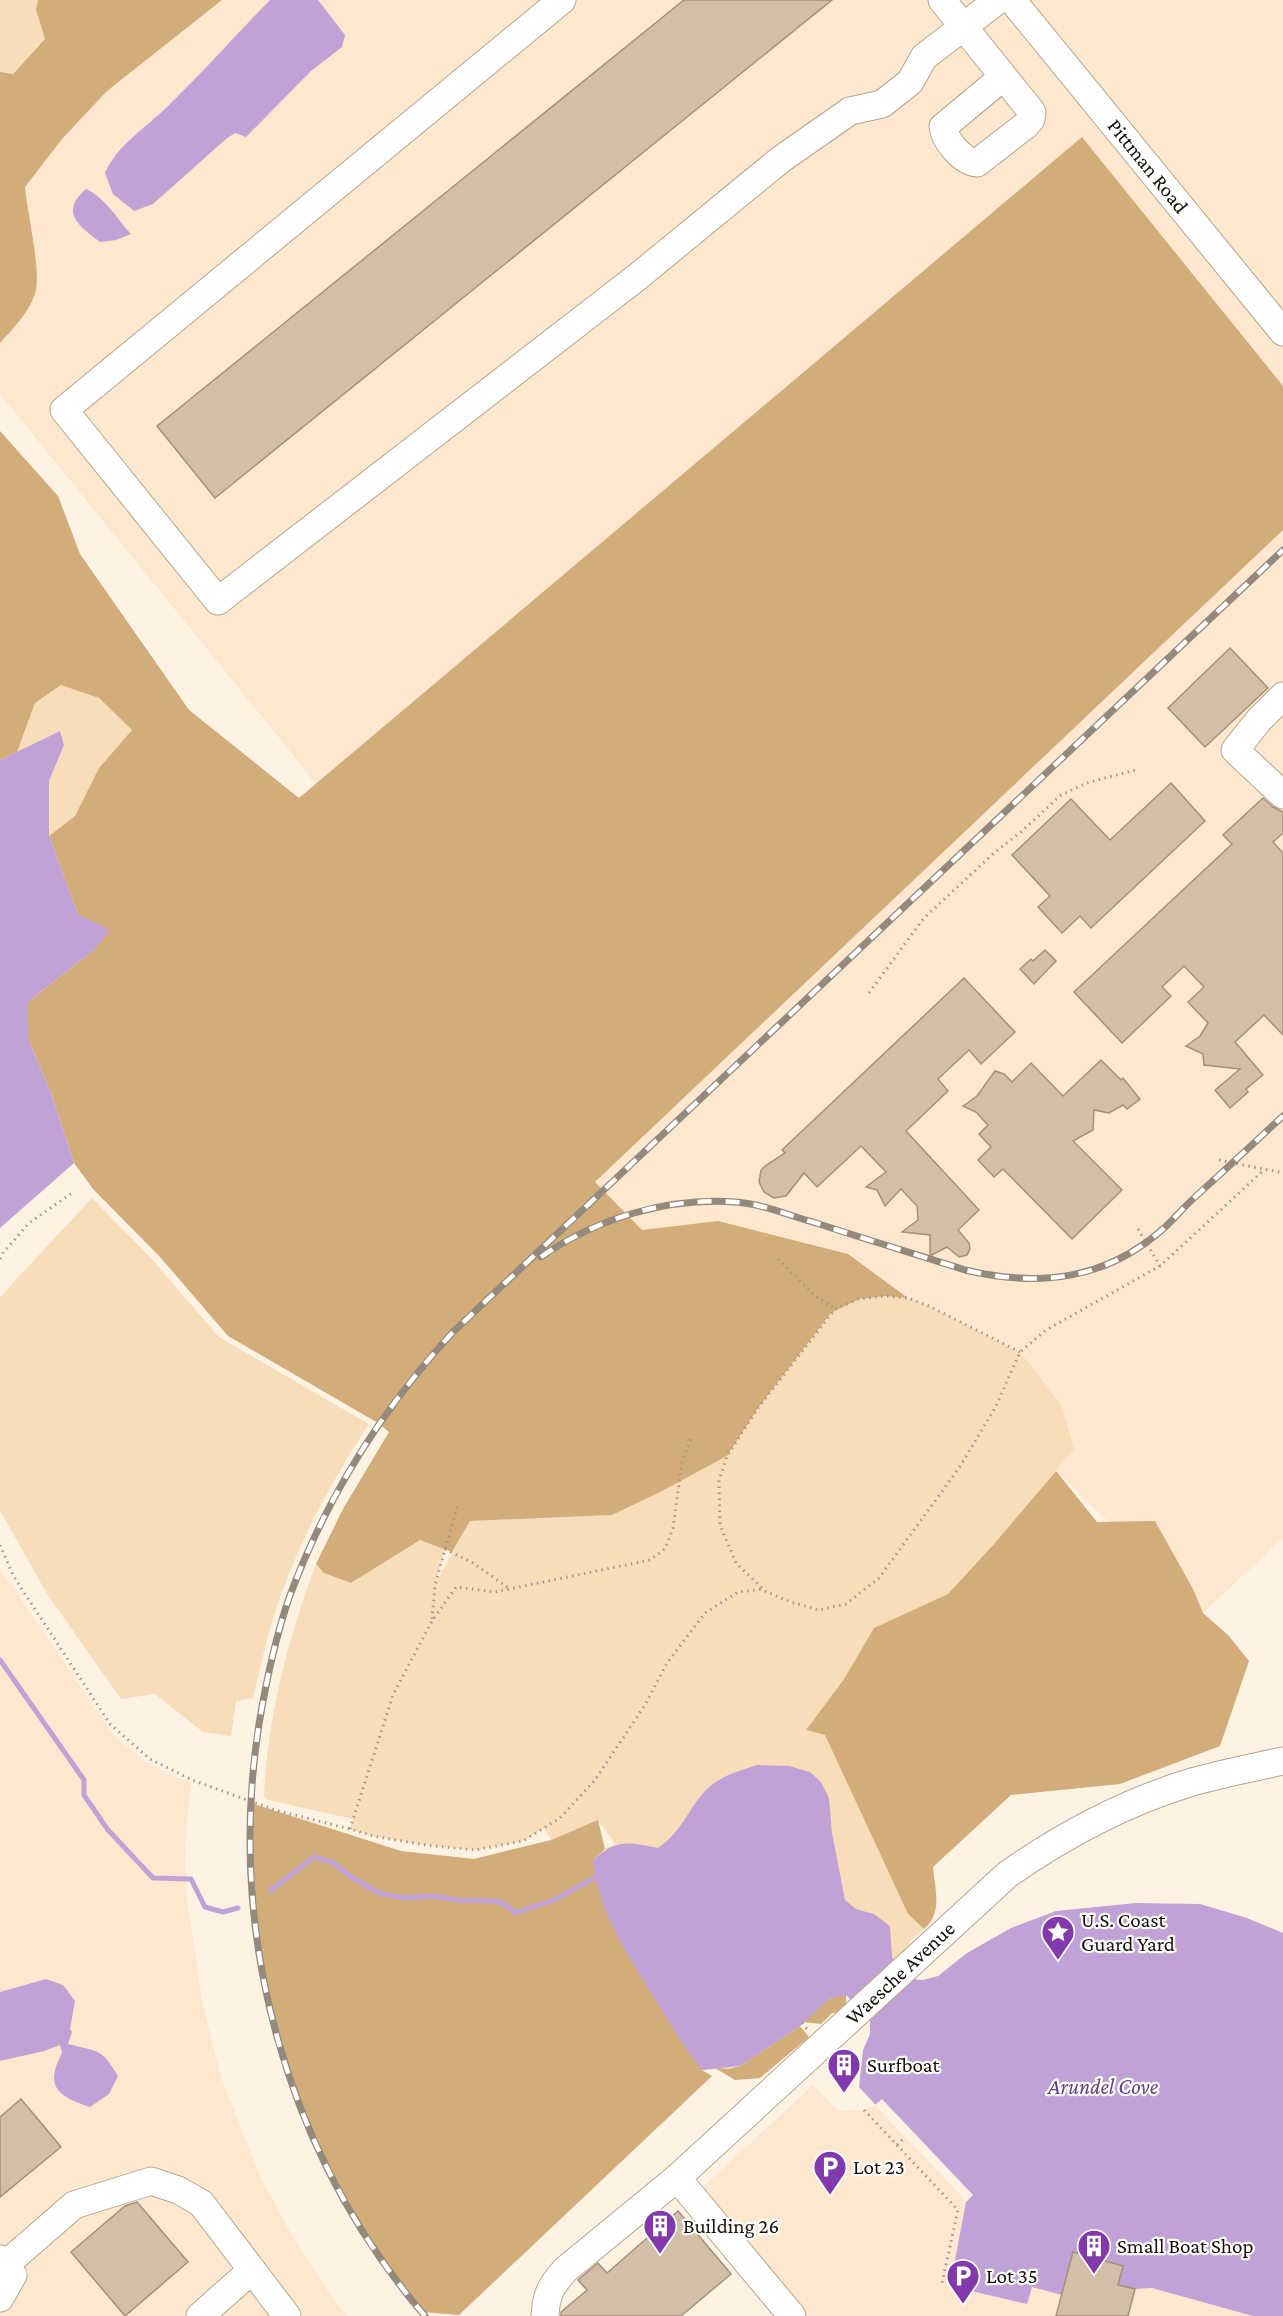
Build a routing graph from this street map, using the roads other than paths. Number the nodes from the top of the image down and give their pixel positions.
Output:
1 (562, 0) edge
2 (942, 0) edge
3 (998, 0) edge
4 (1012, 0) edge
5 (962, 27) junction
6 (1003, 77) dead end
7 (1283, 332) edge
8 (1283, 696) edge
9 (1283, 795) edge
10 (1283, 1761) edge
11 (677, 2178) junction
12 (3, 2262) edge
13 (252, 2271) junction
14 (0, 2298) edge
15 (200, 2316) edge
16 (287, 2316) edge
17 (545, 2316) edge
18 (792, 2316) edge

1 - 5 street
2 - 5 street
3 - 5 street
4 - 7 street, Pittman Road
5 - 6 street
8 - 9 street
10 - 11 street, Waesche Avenue
11 - 17 street, Waesche Avenue
11 - 18 street
12 - 13 street
12 - 14 street
13 - 15 street
13 - 16 street

